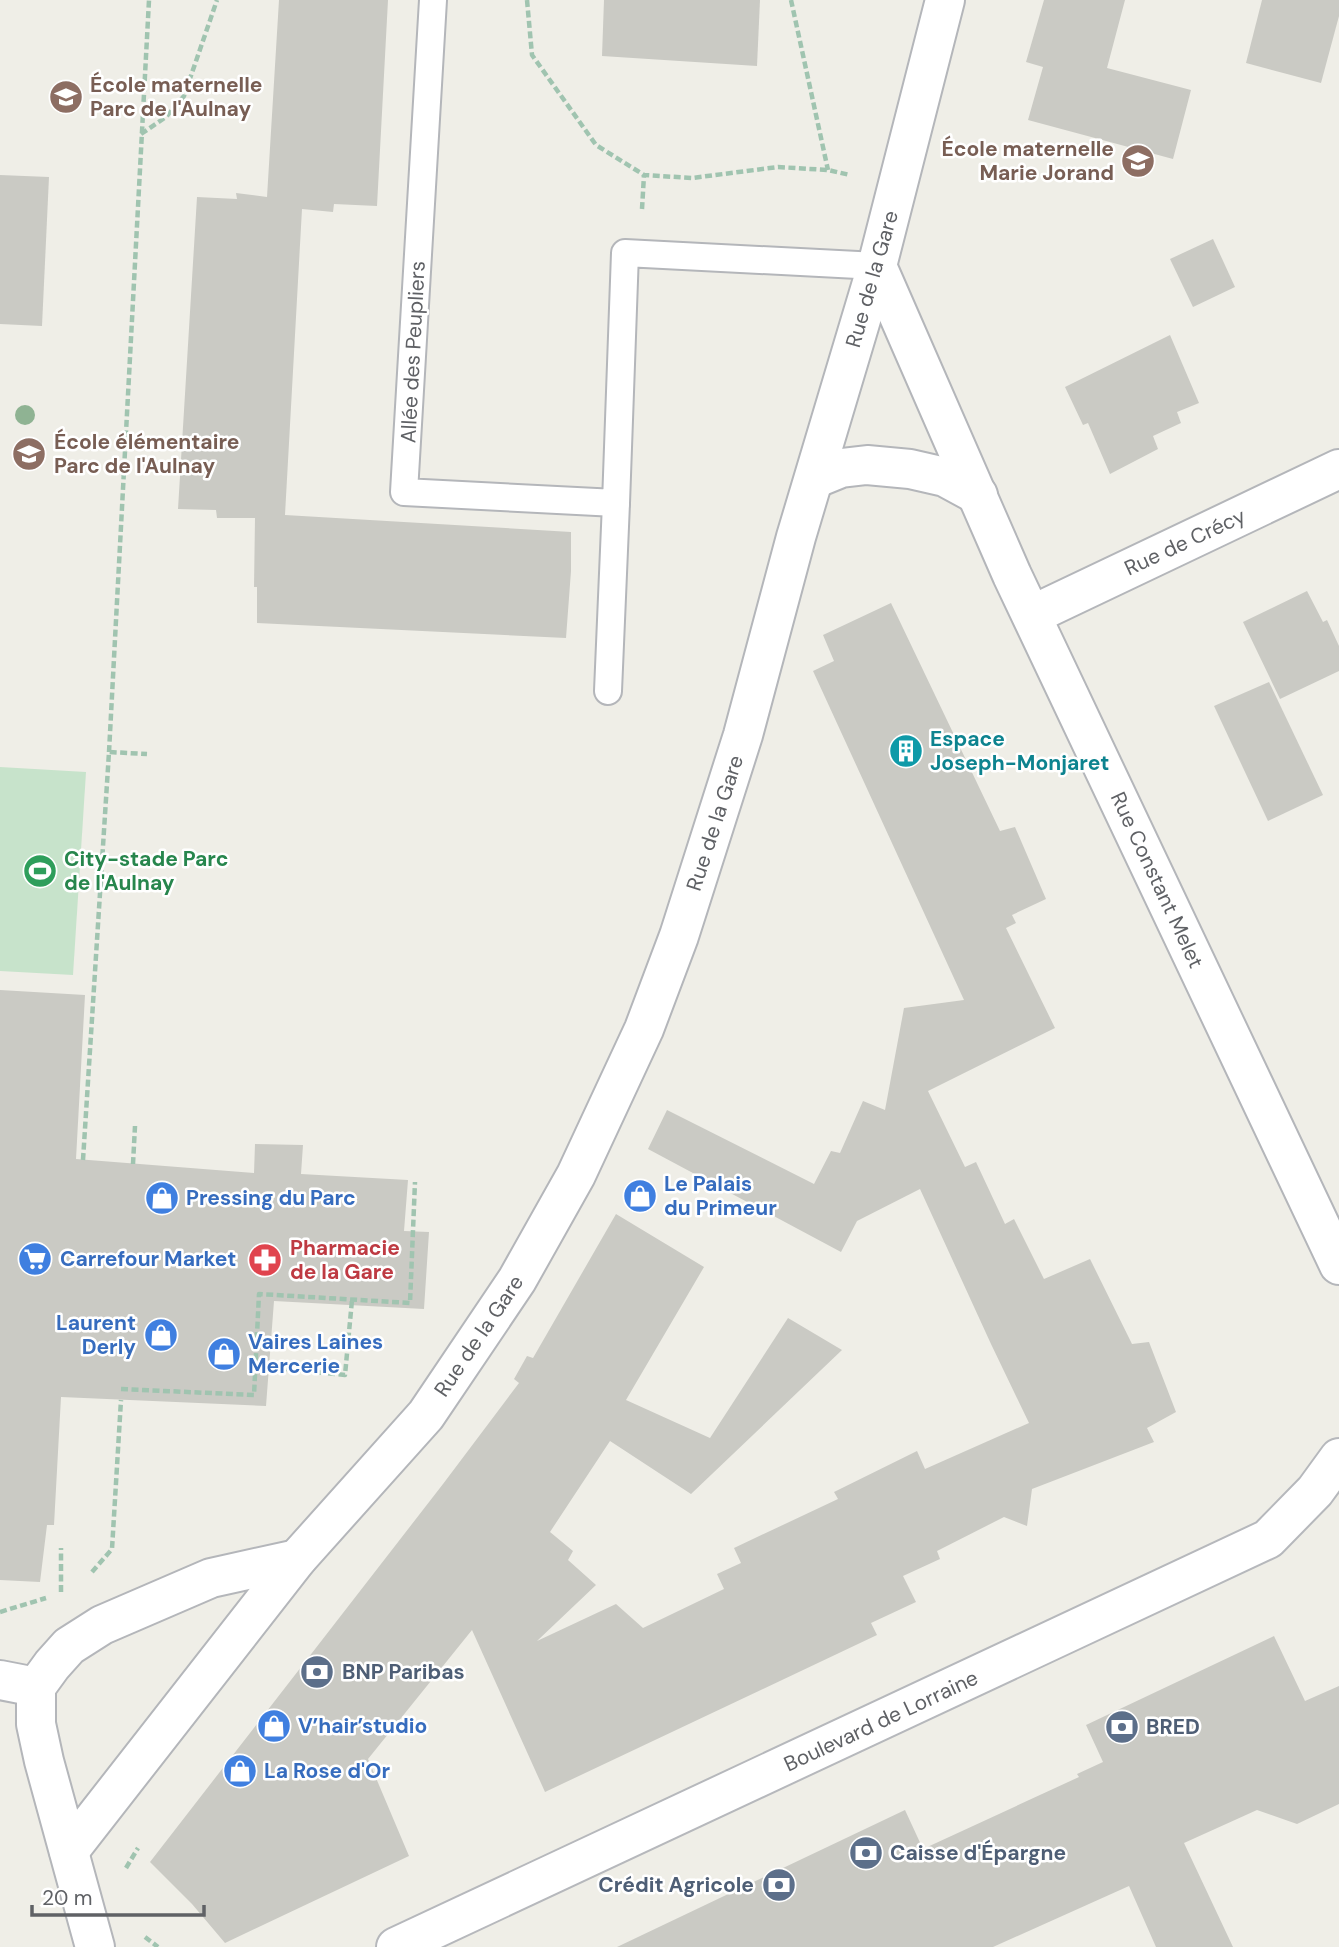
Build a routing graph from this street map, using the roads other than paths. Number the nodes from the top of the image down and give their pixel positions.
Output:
1 (433, 0) edge
2 (944, 0) edge
3 (877, 266) junction
4 (1339, 469) edge
5 (814, 479) junction
6 (978, 495) junction
7 (616, 503) junction
8 (1032, 615) junction
9 (608, 691) dead end
10 (1339, 1265) edge
11 (1339, 1458) edge
12 (297, 1559) junction
13 (18, 1683) edge
14 (69, 1851) junction
15 (95, 1947) edge
16 (396, 1947) edge

1 - 7 lane, Allée des Peupliers
2 - 3 street, Rue de la Gare
3 - 5 street, Rue de la Gare
3 - 6 street, Rue Constant Melet
3 - 7 lane
4 - 8 street, Rue de Crécy
5 - 6 street
5 - 12 street, Rue de la Gare
6 - 8 street, Rue Constant Melet
7 - 9 lane
8 - 10 street, Rue Constant Melet
11 - 16 street, Boulevard de Lorraine
12 - 13 street
12 - 14 street, Rue de la Gare
13 - 14 street
14 - 15 street

